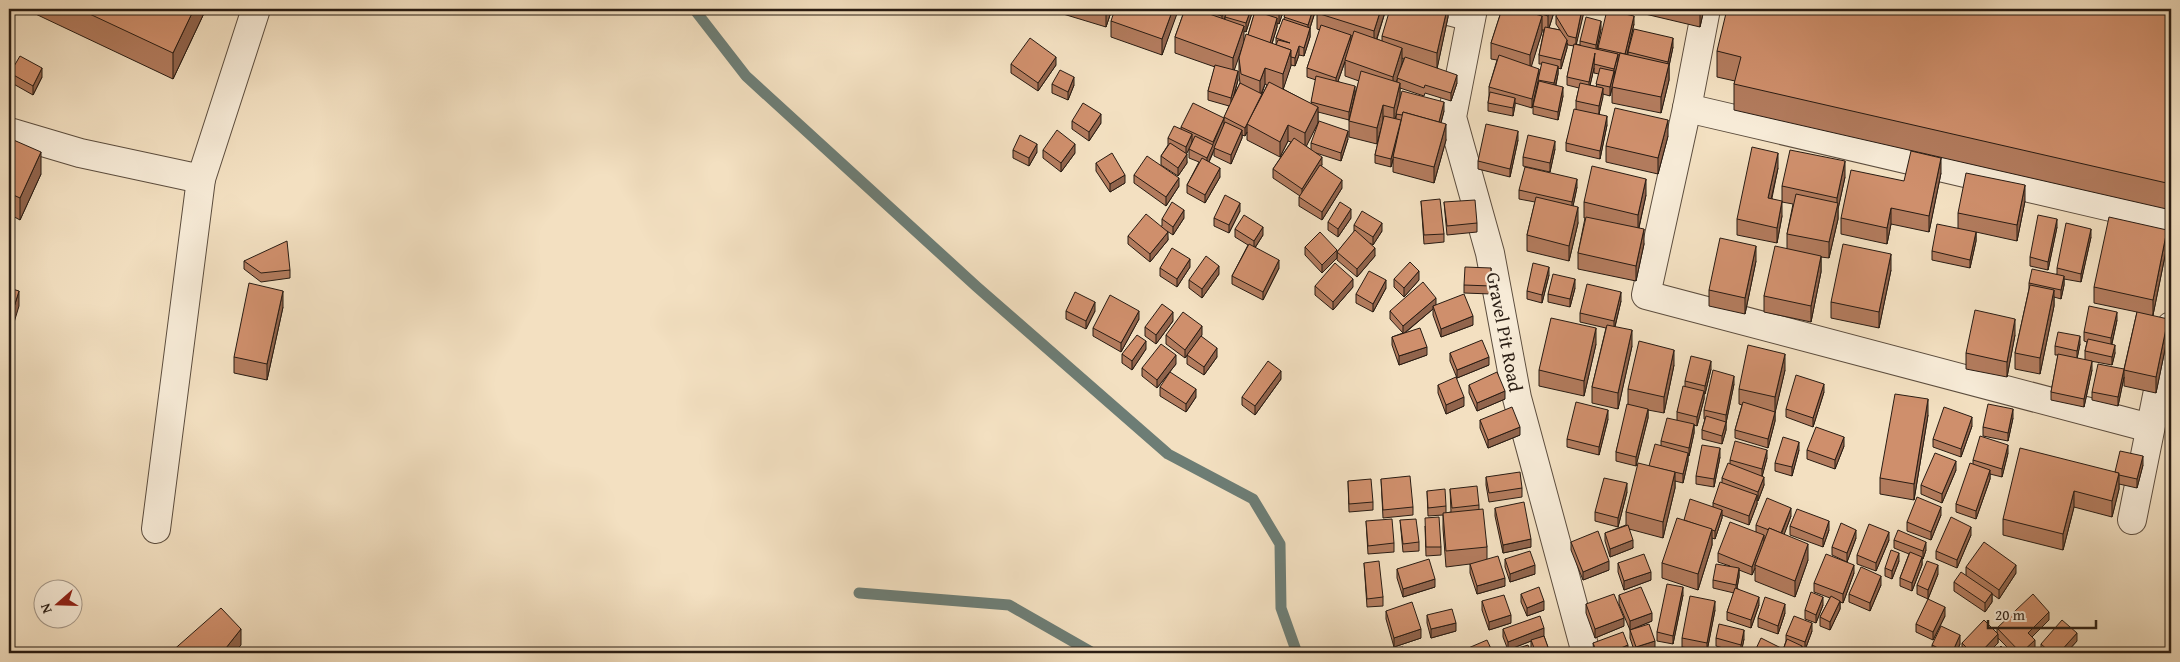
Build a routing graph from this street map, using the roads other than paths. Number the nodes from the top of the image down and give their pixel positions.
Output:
1 (256, 9) edge
2 (1441, 9) edge
3 (1706, 9) edge
4 (1472, 13) edge
5 (1687, 108) junction
6 (9, 132) edge
7 (201, 179) junction
8 (2171, 222) edge
9 (2171, 326) edge
10 (2150, 428) junction
11 (2132, 520) dead end
12 (156, 528) dead end
13 (1586, 653) edge

1 - 7 street
2 - 4 street
3 - 5 street
4 - 13 street, Gravel Pit Road
5 - 8 street
5 - 10 street
6 - 7 street
7 - 12 street
9 - 10 street
10 - 11 street

